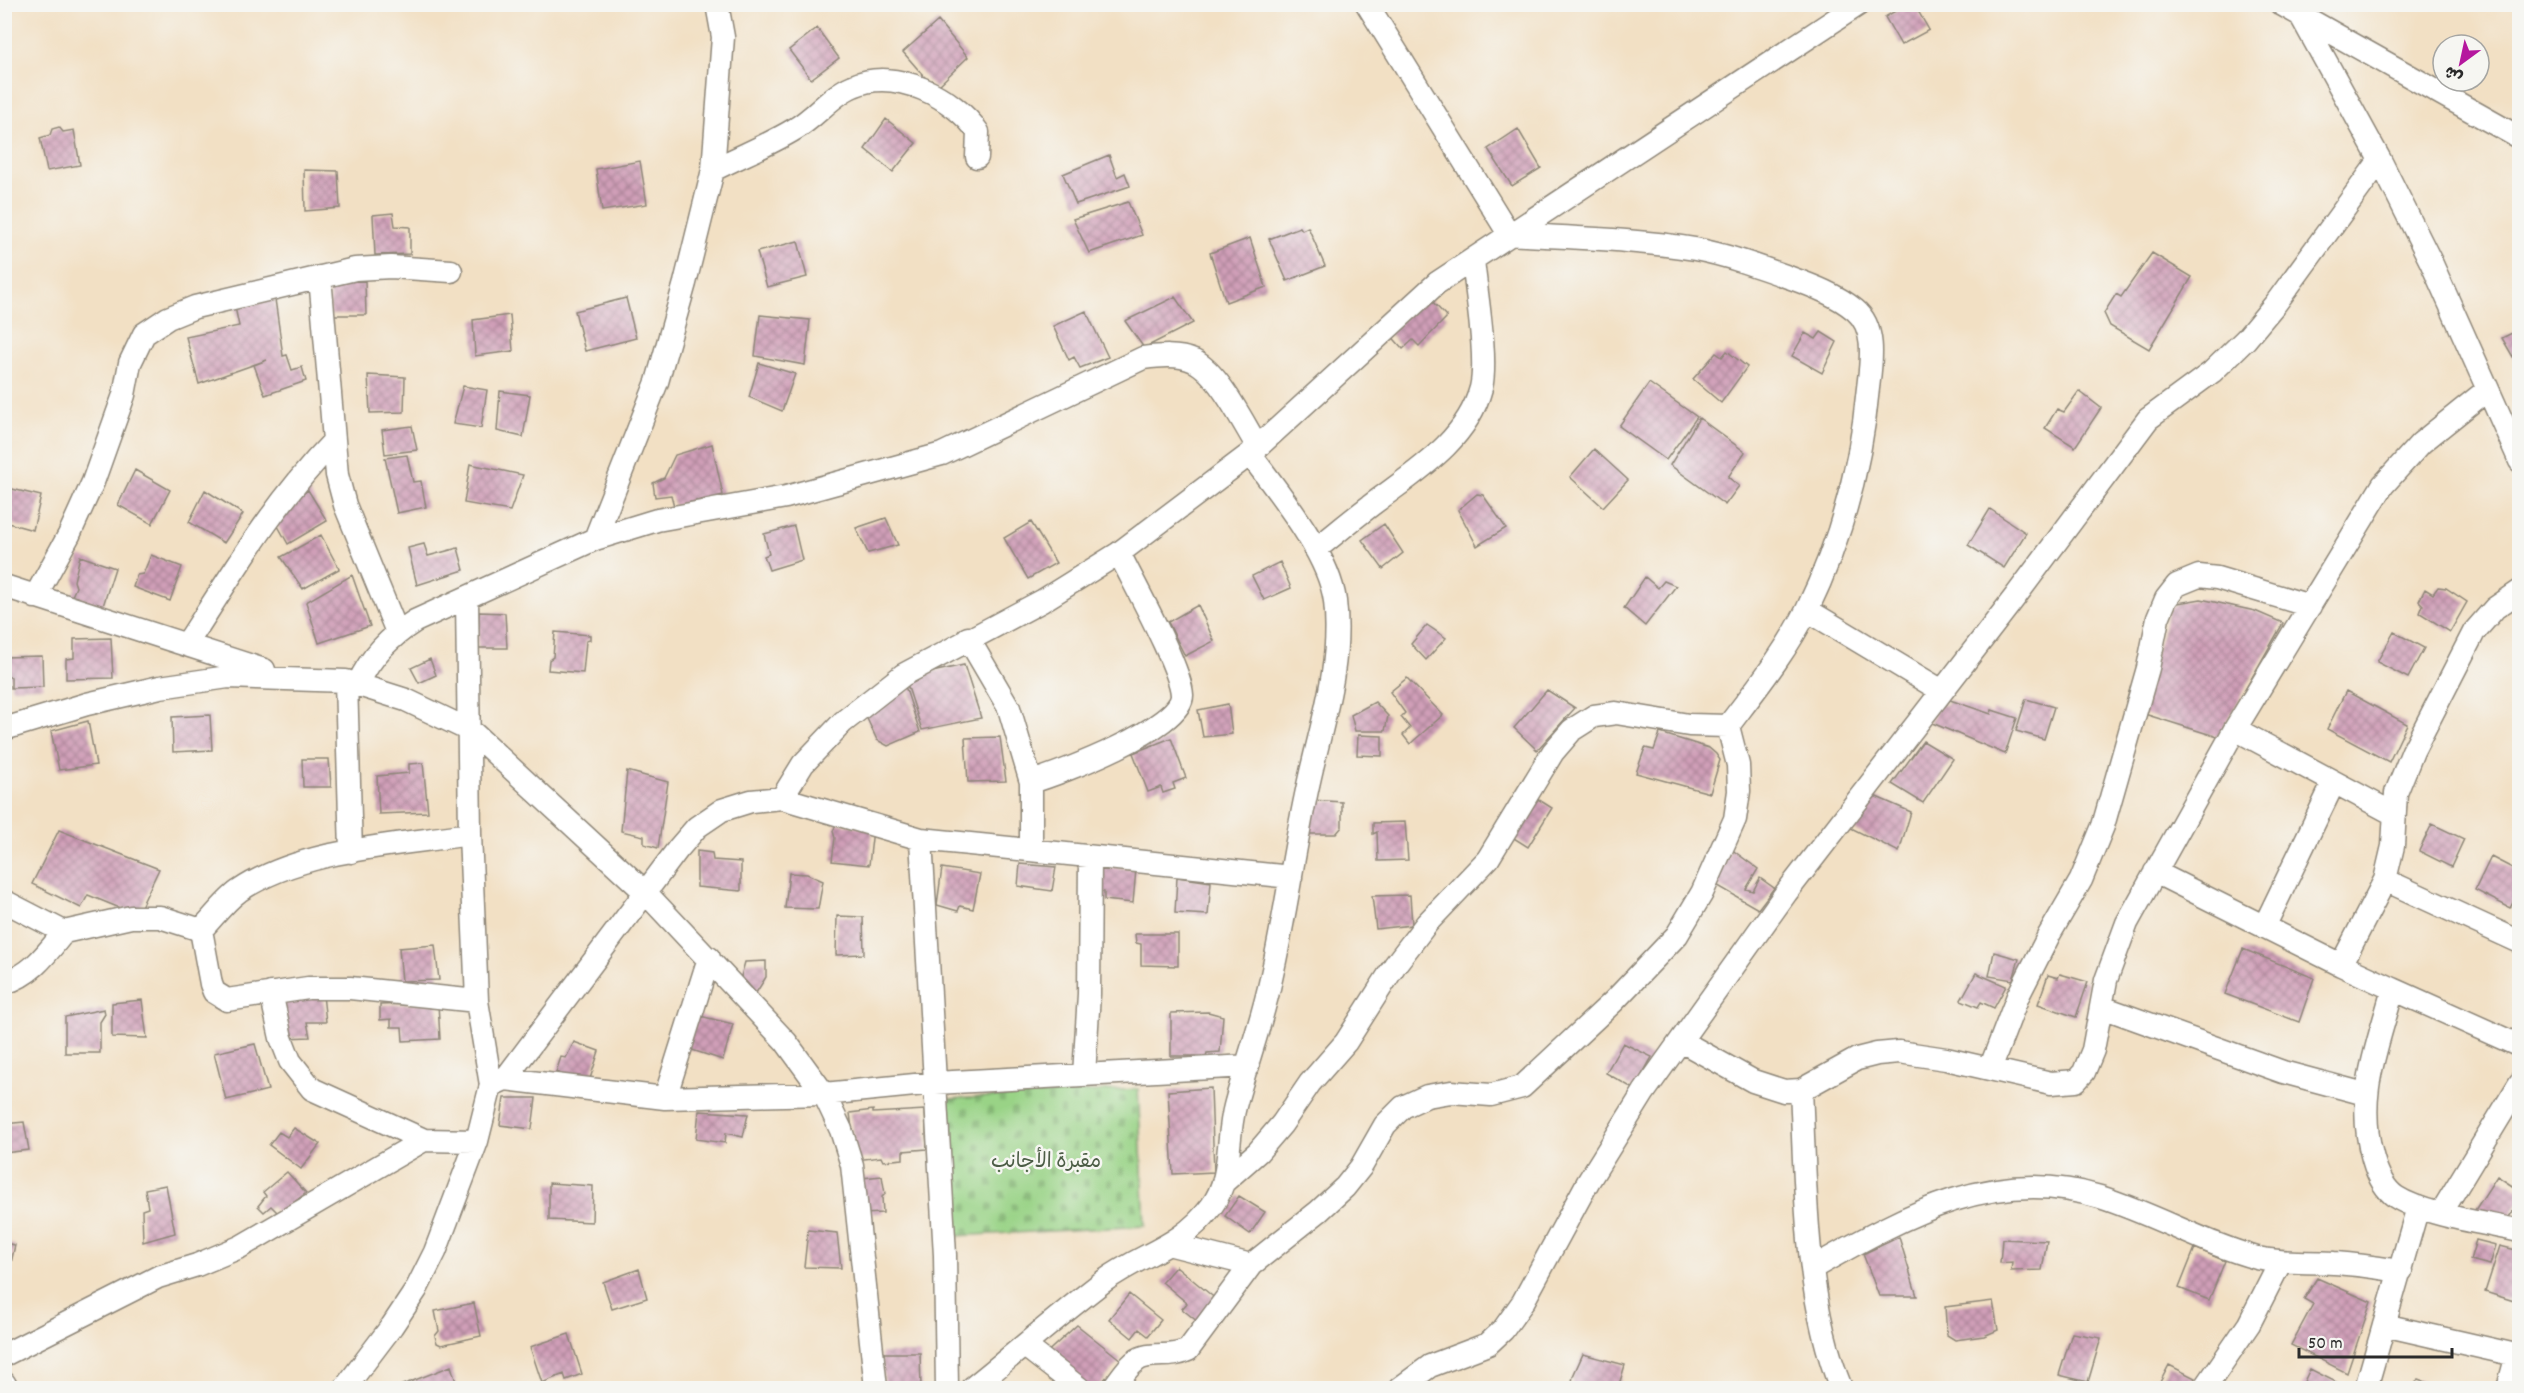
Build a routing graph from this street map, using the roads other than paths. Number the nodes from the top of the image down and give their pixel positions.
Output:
1 (717, 4) edge
2 (1367, 4) edge
3 (1859, 4) edge
4 (2281, 4) edge
5 (2301, 16) junction
6 (2520, 138) edge
7 (977, 158) dead end
8 (2380, 160) junction
9 (713, 170) junction
10 (1509, 234) junction
11 (1473, 260) junction
12 (451, 271) dead end
13 (320, 277) junction
14 (2487, 390) junction
15 (333, 442) junction
16 (1254, 450) junction
17 (2520, 461) edge
18 (595, 538) junction
19 (1316, 549) junction
20 (1119, 553) junction
21 (4, 586) edge
22 (2520, 591) edge
23 (35, 597) junction
24 (467, 598) junction
25 (2310, 606) junction
26 (1807, 609) junction
27 (397, 632) junction
28 (968, 638) junction
29 (186, 645) junction
30 (291, 678) junction
31 (352, 682) junction
32 (1942, 691) junction
33 (1728, 726) junction
34 (4, 729) edge
35 (2235, 729) junction
36 (471, 731) junction
37 (1031, 782) junction
38 (2334, 782) junction
39 (782, 798) junction
40 (2394, 814) junction
41 (470, 834) junction
42 (921, 839) junction
43 (1031, 850) junction
44 (351, 852) junction
45 (1090, 857) junction
46 (2155, 872) junction
47 (1291, 877) junction
48 (2385, 880) junction
49 (644, 891) junction
50 (4, 901) edge
51 (2264, 927) junction
52 (201, 930) junction
53 (64, 932) junction
54 (2520, 942) edge
55 (709, 958) junction
56 (2341, 965) junction
57 (4, 983) edge
58 (2393, 989) junction
59 (271, 993) junction
60 (477, 1001) junction
61 (2102, 1007) junction
62 (1681, 1041) junction
63 (2520, 1046) edge
64 (1248, 1066) junction
65 (1990, 1069) junction
66 (1084, 1075) junction
67 (498, 1082) junction
68 (935, 1083) junction
69 (2520, 1083) edge
70 (1801, 1090) junction
71 (824, 1094) junction
72 (2365, 1094) junction
73 (665, 1098) junction
74 (424, 1140) junction
75 (477, 1141) junction
76 (1225, 1181) junction
77 (2418, 1207) junction
78 (2441, 1213) junction
79 (2520, 1231) edge
80 (1172, 1245) junction
81 (2280, 1263) junction
82 (1251, 1265) junction
83 (1814, 1266) junction
84 (2401, 1270) junction
85 (2384, 1325) junction
86 (1025, 1346) junction
87 (4, 1355) edge
88 (2518, 1356) edge
89 (4, 1383) edge
90 (6, 1389) edge
91 (345, 1389) edge
92 (876, 1389) edge
93 (947, 1389) edge
94 (972, 1389) edge
95 (1078, 1389) edge
96 (1113, 1389) edge
97 (1400, 1389) edge
98 (1841, 1389) edge
99 (2205, 1389) edge
100 (2366, 1389) edge
101 (2508, 1389) edge

1 - 9 street
2 - 10 street
3 - 10 street
4 - 5 street
5 - 6 street
5 - 8 street
7 - 9 street
8 - 14 street
8 - 32 street
9 - 18 street
10 - 11 street
10 - 26 street
11 - 16 street
11 - 19 street
12 - 13 street
13 - 15 street
13 - 23 street
14 - 17 street
14 - 25 street
15 - 27 street
15 - 29 street
16 - 18 street
16 - 19 street
16 - 20 street
18 - 24 street
19 - 47 street
20 - 28 street
20 - 37 street
21 - 23 street
22 - 40 street
23 - 29 street
24 - 27 street
24 - 36 street
25 - 35 street
25 - 65 street
26 - 32 street
26 - 33 street
27 - 31 street
28 - 37 street
28 - 39 street
29 - 30 street
30 - 31 street
30 - 34 street
31 - 36 street
31 - 44 street
32 - 62 street
33 - 76 street
33 - 82 street
35 - 38 street
35 - 46 street
36 - 41 street
36 - 49 street
37 - 43 street
38 - 40 street
38 - 51 street
39 - 42 street
39 - 49 street
40 - 48 street
41 - 44 street
41 - 60 street
42 - 43 street
42 - 68 street
43 - 45 street
44 - 52 street
45 - 47 street
45 - 66 street
46 - 51 street
46 - 61 street
47 - 64 street
48 - 54 street
48 - 56 street
49 - 55 street
49 - 67 street
50 - 53 street
51 - 56 street
52 - 53 street
52 - 59 street
53 - 57 street
55 - 71 street
55 - 73 street
56 - 58 street
58 - 63 street
58 - 72 street
59 - 60 street
59 - 74 street
60 - 67 street
61 - 65 street
61 - 72 street
62 - 70 street
62 - 97 street
64 - 66 street
64 - 76 street
65 - 70 street
66 - 68 street
67 - 73 street
67 - 75 street
68 - 71 street
68 - 93 street
69 - 78 street
70 - 83 street
71 - 73 street
71 - 92 street
72 - 77 street
74 - 75 street
74 - 87 street
75 - 91 street
76 - 80 street
77 - 78 street
77 - 84 street
78 - 79 street
80 - 82 street
80 - 86 street
81 - 83 street
81 - 84 street
81 - 99 street
82 - 96 street
83 - 98 street
84 - 85 street
85 - 88 street
85 - 100 street
86 - 94 street
86 - 95 street
88 - 101 street
89 - 90 street

